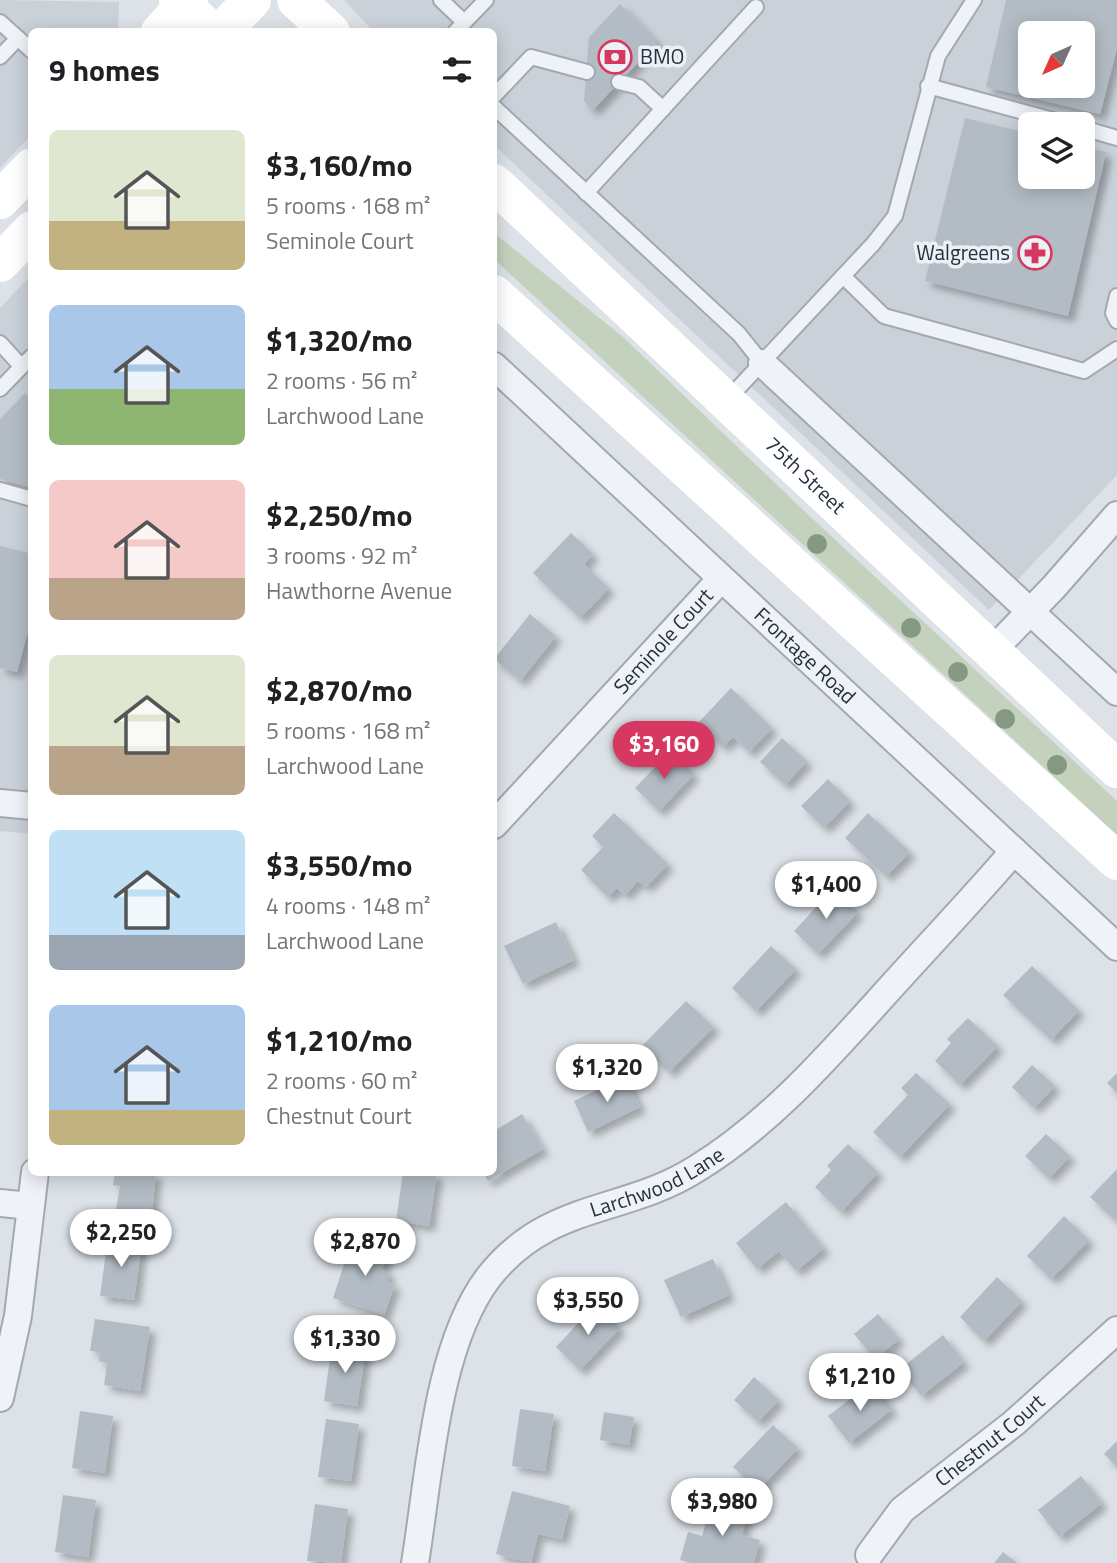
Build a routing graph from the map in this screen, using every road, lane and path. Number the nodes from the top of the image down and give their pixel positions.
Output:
1 (252, 0) edge
2 (296, 0) edge
3 (441, 0) edge
4 (486, 0) edge
5 (974, 0) edge
6 (756, 7) dead end
7 (178, 9) edge
8 (0, 22) edge
9 (460, 27) edge
10 (206, 28) edge
11 (225, 28) edge
12 (327, 28) edge
13 (18, 38) junction
14 (28, 47) edge
15 (0, 57) edge
16 (587, 72) dead end
17 (619, 82) dead end
18 (928, 86) junction
19 (497, 93) edge
20 (663, 109) junction
21 (497, 110) edge
22 (1024, 112) edge
23 (1095, 132) edge
24 (1117, 138) edge
25 (28, 171) edge
26 (497, 186) edge
27 (586, 193) junction
28 (0, 200) edge
29 (28, 234) edge
30 (0, 263) edge
31 (843, 276) junction
32 (1117, 296) edge
33 (497, 297) edge
34 (1117, 321) edge
35 (0, 343) edge
36 (1117, 349) edge
37 (26, 361) edge
38 (762, 363) junction
39 (497, 369) edge
40 (0, 389) edge
41 (726, 401) junction
42 (0, 490) edge
43 (28, 498) edge
44 (1117, 515) edge
45 (720, 580) junction
46 (1030, 613) junction
47 (991, 652) junction
48 (1117, 692) edge
49 (1117, 769) edge
50 (0, 803) edge
51 (28, 806) edge
52 (497, 822) edge
53 (1014, 851) junction
54 (1117, 860) edge
55 (1117, 947) edge
56 (34, 1176) edge
57 (0, 1203) edge
58 (30, 1206) junction
59 (1117, 1330) edge
60 (0, 1398) edge
61 (869, 1555) dead end
62 (415, 1563) edge

1 - 11 main road
2 - 12 main road
3 - 9 lane
4 - 9 lane
5 - 18 lane
6 - 20 lane
7 - 10 main road
8 - 13 lane
13 - 14 lane
13 - 15 lane
16 - 19 lane
17 - 20 lane
18 - 22 lane
18 - 31 lane
20 - 27 lane
21 - 27 lane
23 - 24 lane
25 - 28 main road
26 - 41 main road, 75th Street
27 - 38 lane
29 - 30 main road
31 - 36 lane
31 - 38 lane
32 - 34 lane
33 - 54 main road
35 - 37 lane
37 - 40 lane
38 - 41 lane
38 - 46 street
39 - 45 street, Frontage Road
41 - 47 main road, 75th Street
42 - 43 lane
44 - 46 street
45 - 52 street, Seminole Court
45 - 53 street, Frontage Road
46 - 47 street
46 - 48 street
47 - 49 main road, 75th Street
50 - 51 street
53 - 55 street, Frontage Road
53 - 62 street, Larchwood Lane
56 - 58 street
57 - 58 street
58 - 60 street
59 - 61 street, Chestnut Court

